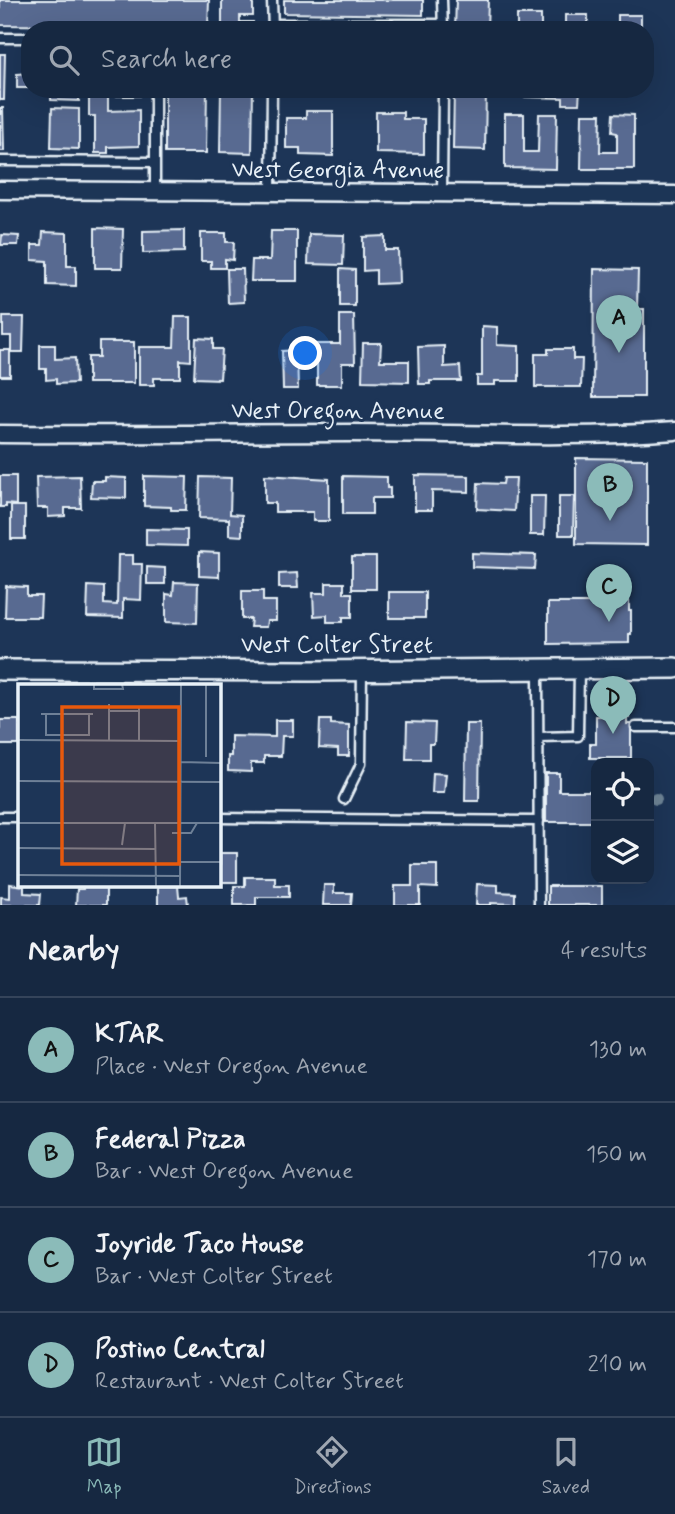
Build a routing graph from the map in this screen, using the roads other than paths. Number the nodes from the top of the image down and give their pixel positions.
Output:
1 (272, 0) edge
2 (442, 0) edge
3 (273, 21) edge
4 (443, 21) edge
5 (0, 38) edge
6 (21, 38) edge
7 (155, 98) edge
8 (272, 98) edge
9 (443, 98) edge
10 (0, 161) edge
11 (155, 162) junction
12 (0, 190) edge
13 (155, 191) junction
14 (271, 192) junction
15 (442, 194) junction
16 (675, 195) edge
17 (675, 431) edge
18 (0, 434) edge
19 (675, 668) edge
20 (538, 669) junction
21 (579, 669) junction
22 (0, 670) edge
23 (362, 670) junction
24 (636, 727) dead end
25 (675, 727) edge
26 (539, 737) junction
27 (344, 799) dead end
28 (0, 817) edge
29 (18, 817) edge
30 (220, 818) edge
31 (539, 821) junction
32 (539, 905) edge

1 - 3 lane
2 - 4 lane
5 - 6 lane
7 - 11 lane
8 - 14 lane
9 - 15 lane
10 - 11 lane
11 - 13 lane
12 - 13 street, West Georgia Avenue
13 - 14 street, West Georgia Avenue
14 - 15 street, West Georgia Avenue
15 - 16 street, West Georgia Avenue
17 - 18 street, West Oregon Avenue
19 - 21 street, West Colter Street
20 - 21 street, West Colter Street
20 - 23 street, West Colter Street
20 - 26 lane
21 - 26 lane
22 - 23 street, West Colter Street
23 - 27 lane
24 - 25 lane
26 - 31 lane
28 - 29 lane
30 - 31 lane
31 - 32 lane

